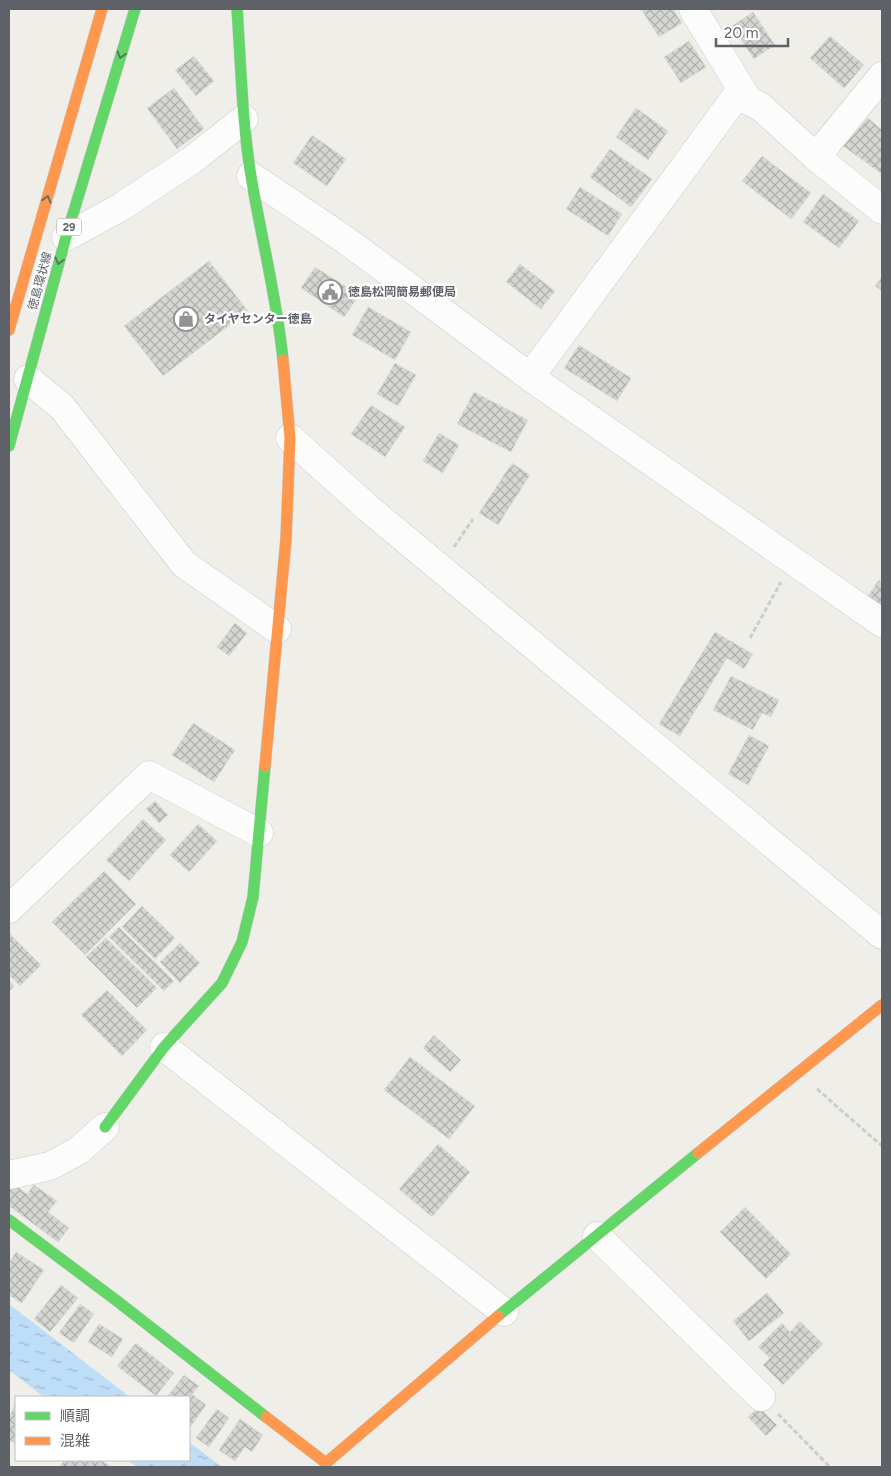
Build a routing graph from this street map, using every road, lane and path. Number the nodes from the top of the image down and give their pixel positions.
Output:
1 (102, 9) edge
2 (135, 9) edge
3 (237, 9) edge
4 (693, 9) edge
5 (882, 76) edge
6 (748, 100) junction
7 (244, 119) junction
8 (816, 157) junction
9 (251, 176) junction
10 (882, 210) edge
11 (66, 237) junction
12 (9, 324) edge
13 (530, 377) junction
14 (28, 379) junction
15 (290, 438) junction
16 (9, 446) edge
17 (473, 519) dead end
18 (792, 560) junction
19 (440, 568) junction
20 (882, 623) edge
21 (278, 629) junction
22 (750, 638) dead end
23 (259, 832) junction
24 (9, 910) edge
25 (882, 936) edge
26 (882, 1005) edge
27 (164, 1047) junction
28 (798, 1073) junction
29 (105, 1127) joint
30 (882, 1146) edge
31 (9, 1175) edge
32 (9, 1220) edge
33 (597, 1236) junction
34 (504, 1312) junction
35 (761, 1397) joint
36 (329, 1465) edge
37 (830, 1467) edge

12 -> 1 street, 徳島環状線 / 29
2 -> 11 street, 徳島環状線 / 29
3 - 7 street
4 - 6 street
5 - 8 street
6 - 8 street
6 - 13 street
7 - 9 street
7 - 11 street
8 - 10 street
9 - 13 street
9 - 15 street
11 -> 14 street, 徳島環状線 / 29
13 - 18 street
14 - 16 street, 徳島環状線 / 29
14 - 21 street
15 - 19 street
15 - 21 street
17 - 19 path
18 - 20 street
18 - 22 path
19 - 25 street
21 - 23 street
23 - 24 street
23 - 27 street
26 - 28 street
27 - 29 street
27 - 34 street
28 - 30 path
28 - 33 street
29 - 31 street
32 - 36 street
33 - 34 street
33 - 35 street
34 - 36 street
35 - 37 path

